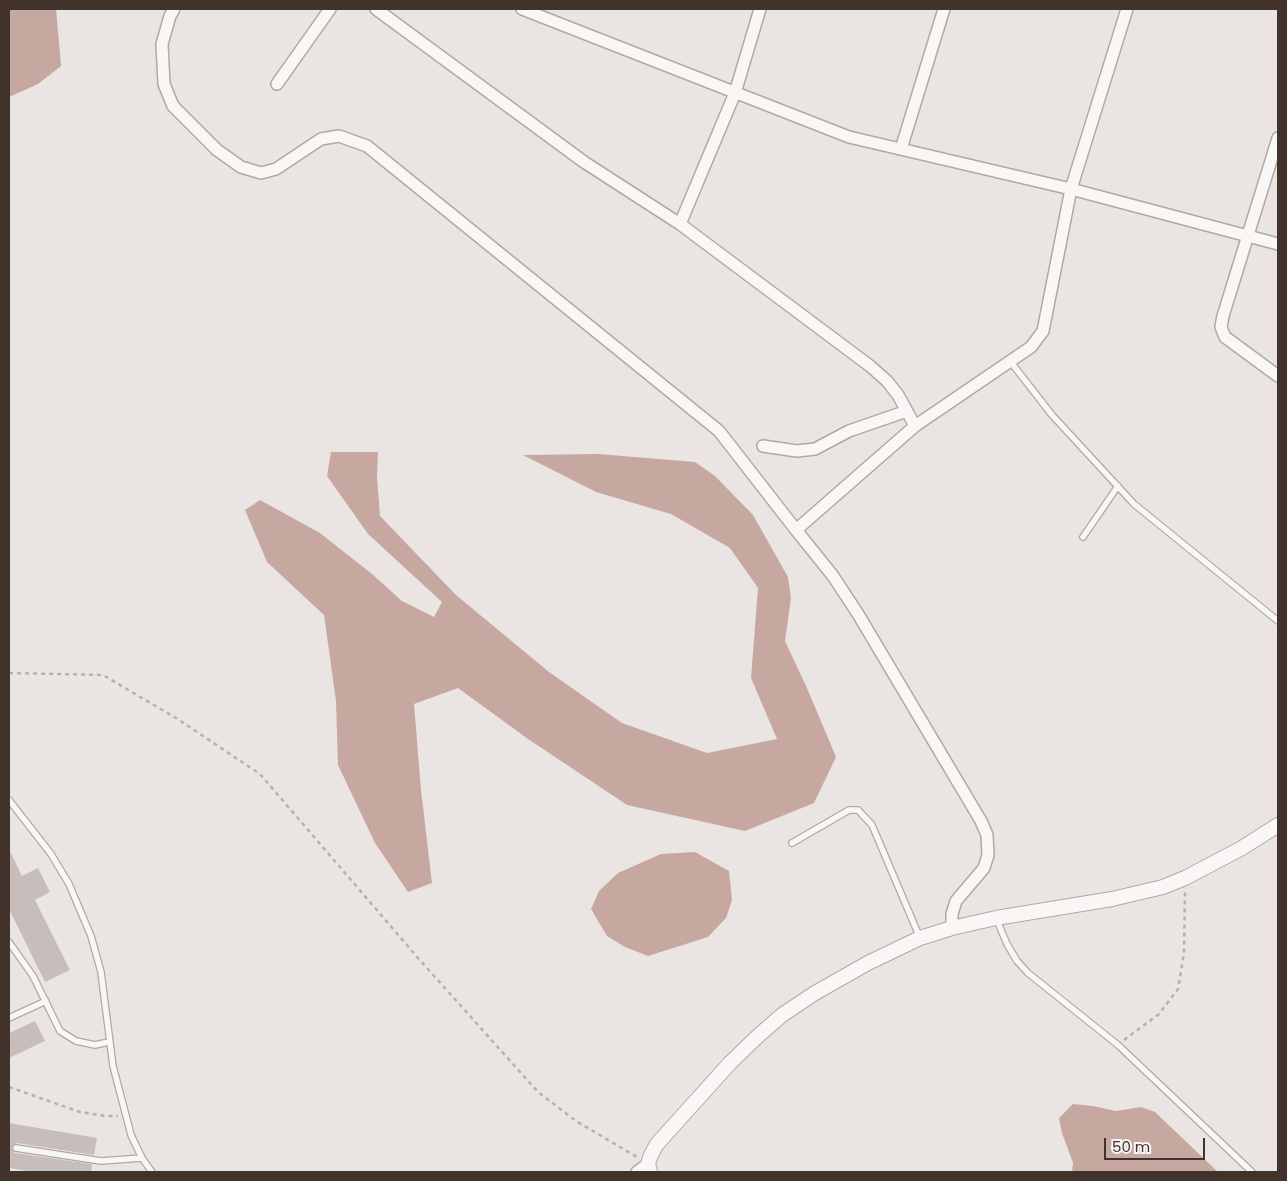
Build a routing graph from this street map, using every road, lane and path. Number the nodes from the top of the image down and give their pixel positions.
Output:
1 (174, 9) edge
2 (330, 9) edge
3 (376, 9) edge
4 (522, 9) edge
5 (760, 9) edge
6 (944, 9) edge
7 (1127, 9) edge
8 (277, 84) dead end
9 (735, 93) junction
10 (1278, 138) edge
11 (901, 149) junction
12 (1071, 189) junction
13 (680, 224) junction
14 (1248, 235) junction
15 (1278, 244) edge
16 (1010, 361) junction
17 (1278, 376) edge
18 (907, 411) junction
19 (915, 426) junction
20 (763, 446) dead end
21 (1118, 486) junction
22 (796, 530) junction
23 (1083, 537) dead end
24 (1278, 621) edge
25 (9, 674) edge
26 (9, 800) edge
27 (1278, 825) edge
28 (792, 842) dead end
29 (1185, 878) junction
30 (996, 918) junction
31 (952, 928) junction
32 (920, 938) junction
33 (9, 942) edge
34 (46, 1001) junction
35 (9, 1018) edge
36 (109, 1042) junction
37 (1118, 1045) junction
38 (9, 1087) edge
39 (126, 1115) junction
40 (16, 1148) dead end
41 (142, 1158) junction
42 (645, 1169) edge
43 (152, 1172) edge
44 (1252, 1172) edge

1 - 22 street
2 - 8 street
3 - 13 street
4 - 9 street
5 - 9 street
6 - 11 street
7 - 12 street
9 - 11 street
9 - 13 street
10 - 14 street
11 - 12 street
12 - 14 street
12 - 16 street
13 - 18 street
14 - 15 street
14 - 17 street
16 - 19 street
16 - 21 lane
18 - 19 street
18 - 20 street
19 - 22 street
21 - 23 lane
21 - 24 lane
22 - 31 street
25 - 42 path
26 - 36 lane
27 - 29 street
28 - 32 lane
29 - 30 street
29 - 37 path
30 - 31 street
30 - 37 lane
31 - 32 street
32 - 42 street
33 - 34 lane
34 - 35 lane
34 - 36 lane
36 - 39 lane
37 - 44 lane
38 - 39 path
39 - 41 lane
40 - 41 lane
41 - 43 lane

